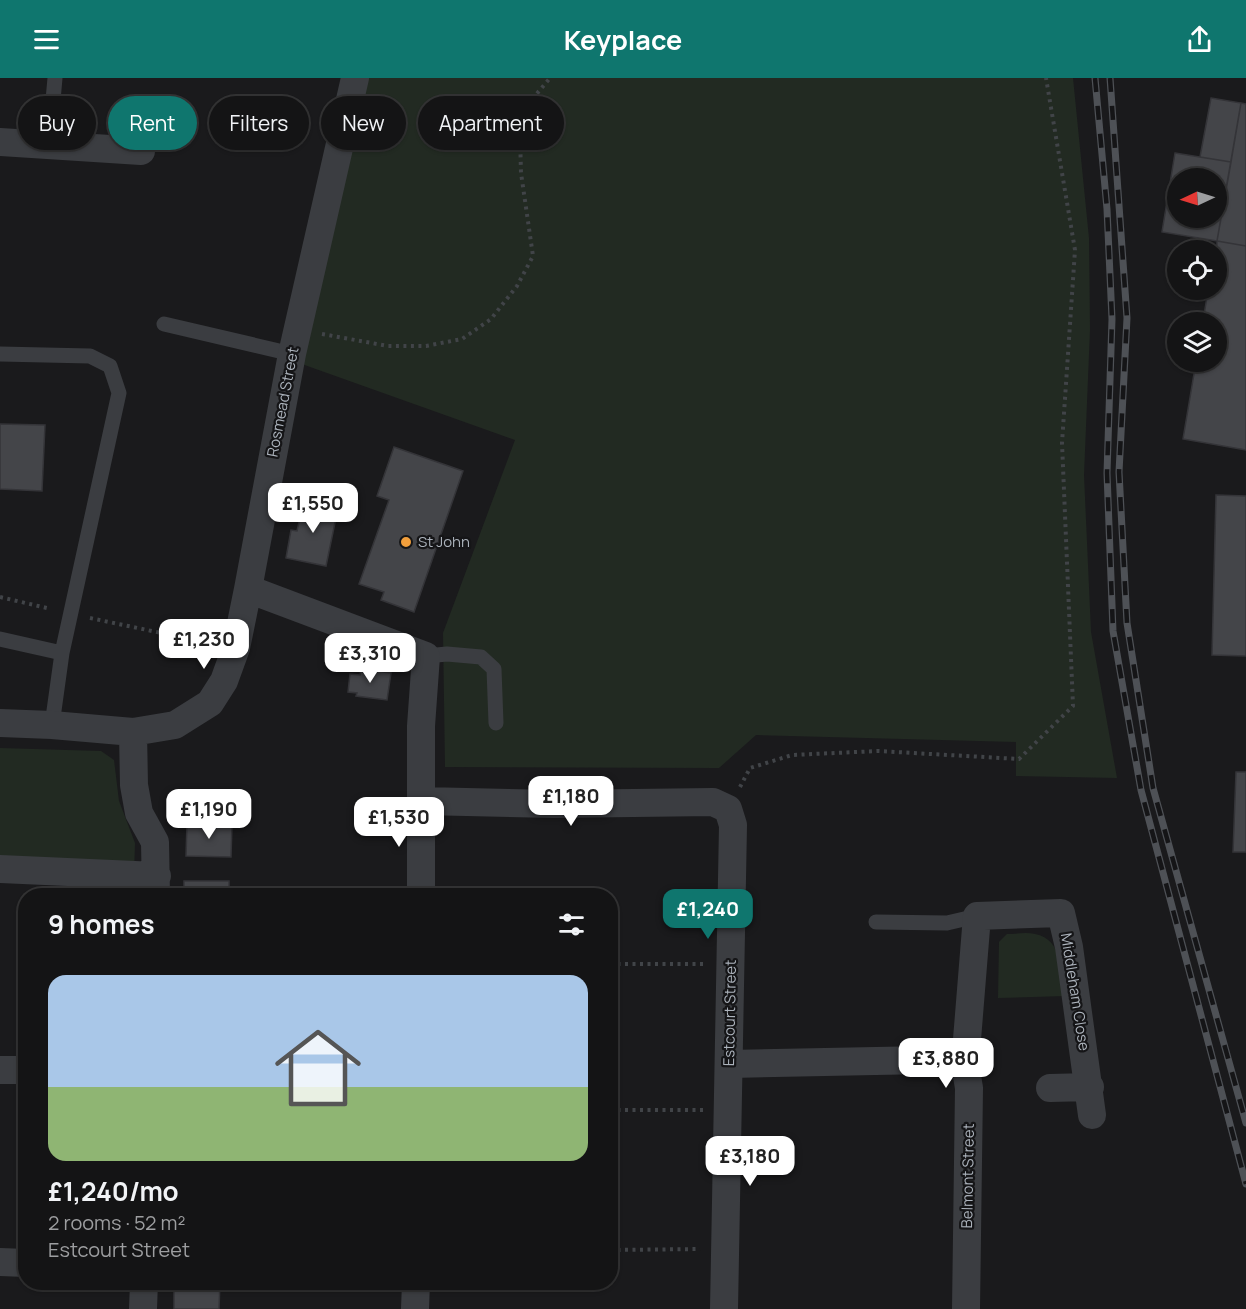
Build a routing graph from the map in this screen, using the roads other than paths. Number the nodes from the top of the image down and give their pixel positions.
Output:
1 (56, 78) edge
2 (355, 78) edge
3 (54, 96) edge
4 (0, 142) edge
5 (18, 143) edge
6 (96, 148) edge
7 (141, 151) dead end
8 (164, 324) dead end
9 (295, 342) junction
10 (0, 354) edge
11 (248, 589) junction
12 (0, 639) edge
13 (62, 652) junction
14 (426, 656) junction
15 (0, 723) edge
16 (496, 723) dead end
17 (52, 725) junction
18 (133, 732) junction
19 (423, 801) junction
20 (0, 869) edge
21 (156, 886) edge
22 (422, 888) edge
23 (977, 916) junction
24 (876, 922) dead end
25 (729, 1064) junction
26 (965, 1064) junction
27 (0, 1070) edge
28 (18, 1070) edge
29 (1050, 1088) dead end
30 (0, 1262) edge
31 (18, 1263) edge
32 (144, 1290) edge
33 (416, 1290) edge
34 (143, 1309) edge
35 (415, 1309) edge
36 (724, 1309) edge
37 (966, 1309) edge

1 - 3 lane
2 - 9 street, Rosmead Street
4 - 5 street
6 - 7 street
8 - 9 lane
9 - 11 street, Rosmead Street
10 - 13 lane
11 - 14 street
11 - 18 street, Rosmead Street
12 - 13 lane
13 - 17 lane
14 - 16 lane
14 - 19 street
15 - 17 street, Rosmead Street
17 - 18 street, Rosmead Street
18 - 21 street
19 - 22 street
19 - 25 street, Estcourt Street
20 - 21 street
23 - 24 lane
23 - 26 street
23 - 29 street, Middleham Close
25 - 26 street
25 - 36 street, Estcourt Street
26 - 37 street, Belmont Street
27 - 28 street
30 - 31 street
32 - 34 street
33 - 35 street

